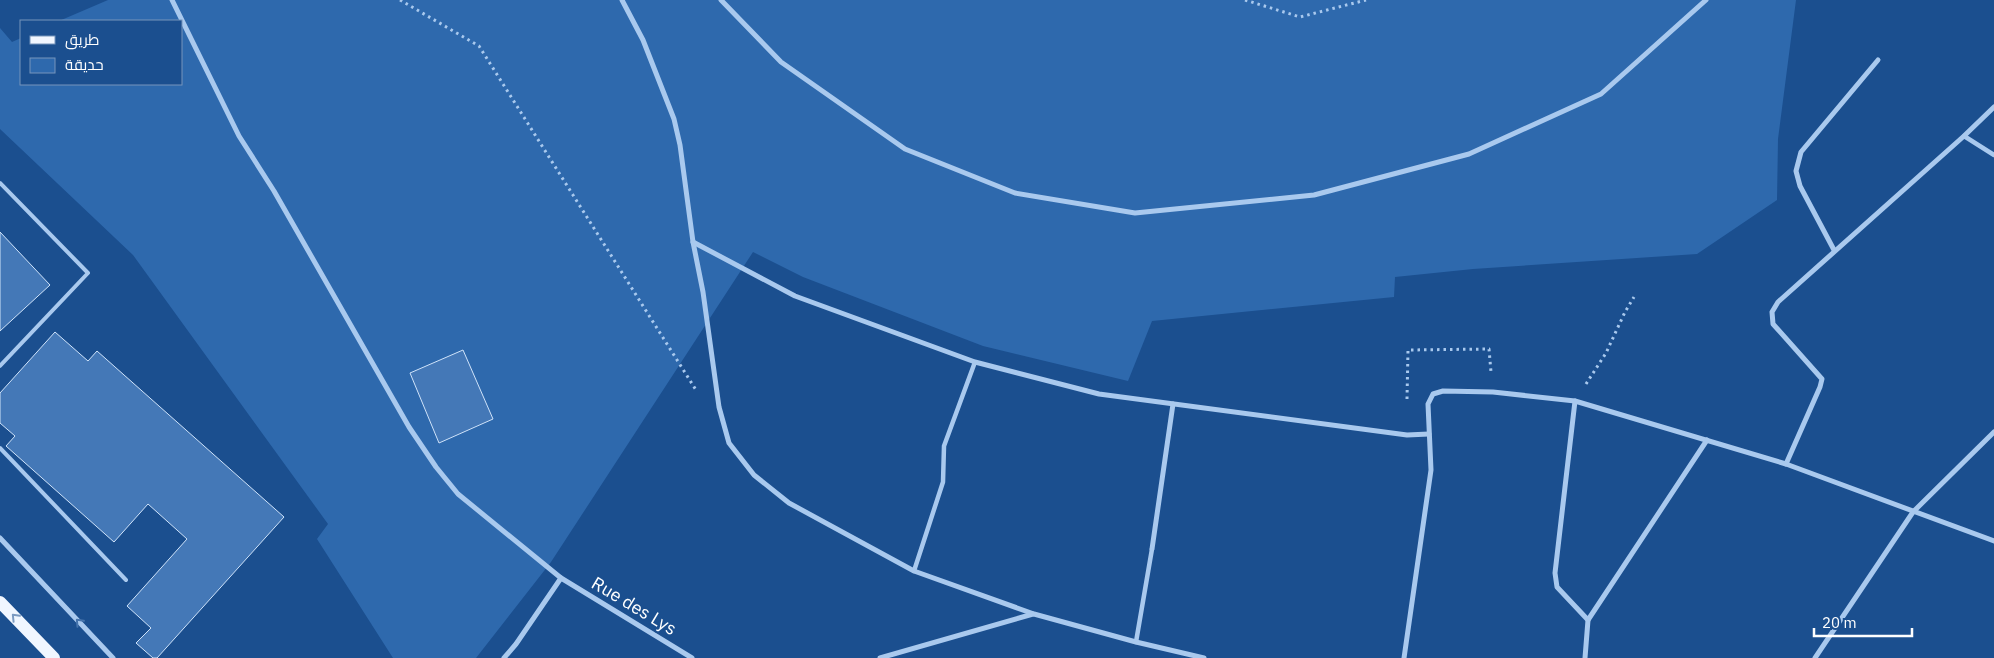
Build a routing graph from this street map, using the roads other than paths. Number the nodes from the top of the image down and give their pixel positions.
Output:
1 (172, 0) edge
2 (622, 0) edge
3 (721, 0) edge
4 (1706, 0) edge
5 (182, 20) edge
6 (182, 20) edge
7 (1878, 60) dead end
8 (1994, 106) edge
9 (1964, 136) junction
10 (1994, 156) edge
11 (0, 182) edge
12 (693, 242) junction
13 (1834, 250) junction
14 (975, 362) junction
15 (0, 366) edge
16 (1575, 401) junction
17 (1173, 404) junction
18 (1994, 432) edge
19 (1429, 434) junction
20 (1707, 440) junction
21 (0, 448) edge
22 (1786, 464) junction
23 (1913, 512) junction
24 (0, 538) edge
25 (1994, 541) edge
26 (1152, 549) joint
27 (914, 571) junction
28 (561, 578) junction
29 (126, 580) dead end
30 (0, 602) edge
31 (1034, 614) junction
32 (1588, 620) junction
33 (1136, 642) junction
34 (1195, 657) edge
35 (54, 658) edge
36 (113, 658) edge
37 (504, 658) edge
38 (692, 658) edge
39 (880, 658) edge
40 (1204, 658) edge
41 (1404, 658) edge
42 (1585, 658) edge
43 (1815, 658) edge

1 - 5 street, Rue des Lys
2 - 12 street
3 - 4 street
6 - 28 street, Rue des Lys
7 - 13 street
8 - 9 street
9 - 10 street
9 - 13 street
11 - 15 lane
12 - 14 street
12 - 27 street
13 - 22 street
14 - 17 street
14 - 27 street
16 - 19 street
16 - 20 street
16 - 32 street
17 - 19 street
17 - 26 street
18 - 23 street
19 - 41 street
20 - 22 street
20 - 32 street
21 - 29 lane
22 - 23 street
23 - 25 street
23 - 43 street
36 -> 24 street
26 - 33 street
27 - 31 street
28 - 37 street
28 - 38 street, Rue des Lys
35 -> 30 main road
31 - 33 street
31 - 39 street
32 - 42 street
33 - 34 street
34 - 40 street

